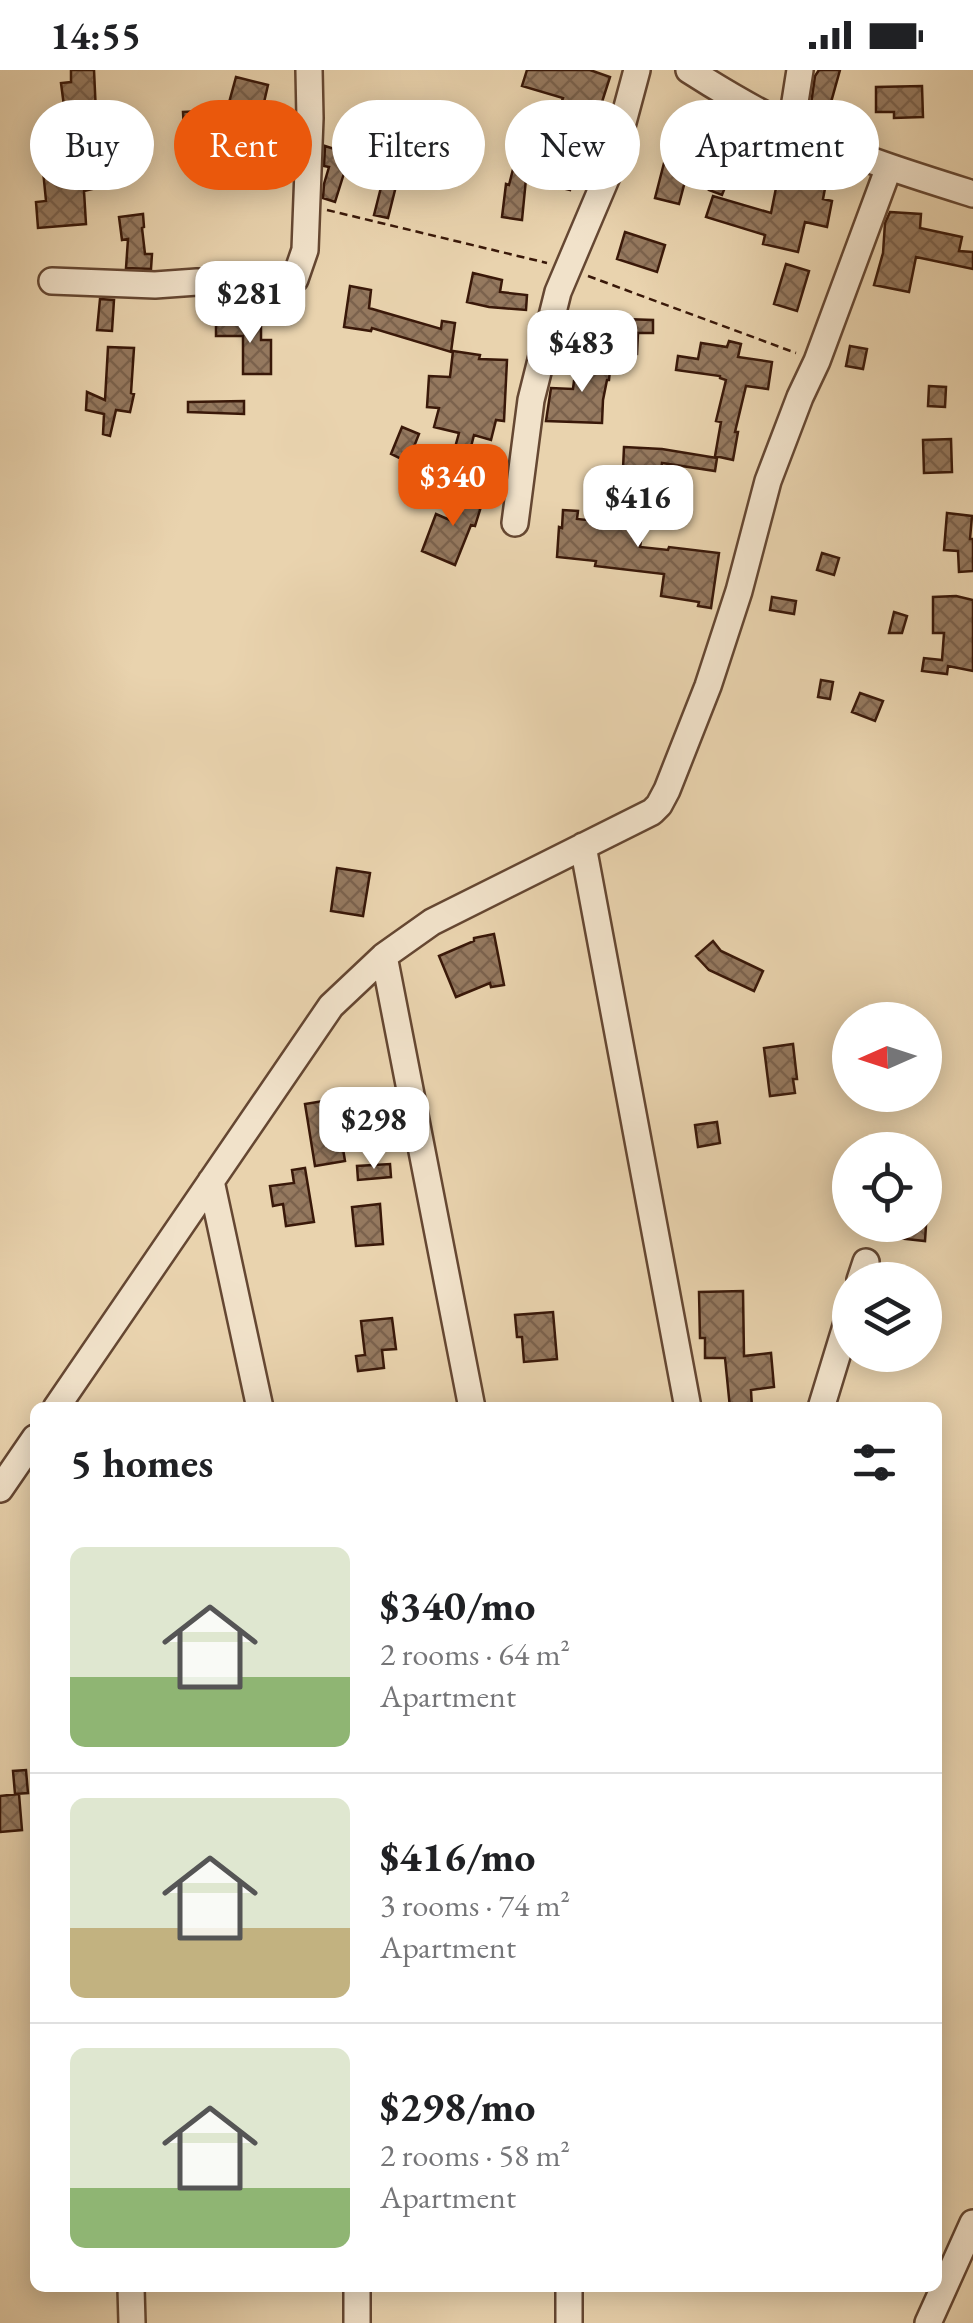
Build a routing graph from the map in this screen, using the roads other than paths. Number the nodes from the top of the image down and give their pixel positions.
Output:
1 (309, 70) edge
2 (637, 70) edge
3 (689, 70) edge
4 (800, 70) edge
5 (736, 100) edge
6 (795, 100) edge
7 (879, 163) edge
8 (888, 167) junction
9 (973, 194) edge
10 (52, 281) dead end
11 (515, 523) dead end
12 (582, 846) junction
13 (384, 956) junction
14 (211, 1181) junction
15 (832, 1372) edge
16 (60, 1402) edge
17 (259, 1402) edge
18 (471, 1402) edge
19 (687, 1402) edge
20 (823, 1402) edge
21 (30, 1442) edge
22 (30, 1445) edge
23 (0, 1446) edge
24 (0, 1489) edge
25 (973, 2223) edge
26 (131, 2292) edge
27 (357, 2292) edge
28 (569, 2292) edge
29 (942, 2292) edge
30 (942, 2292) edge
31 (132, 2323) edge
32 (358, 2323) edge
33 (569, 2323) edge
34 (928, 2323) edge

1 - 10 street
2 - 11 street
3 - 5 street
4 - 6 street
7 - 8 street
8 - 9 street
8 - 12 street
12 - 13 street
12 - 19 street
13 - 14 street
13 - 18 street
14 - 16 street
14 - 17 street
15 - 20 street
21 - 23 street
22 - 24 street
25 - 30 street
26 - 31 street
27 - 32 street
28 - 33 street
29 - 34 street

